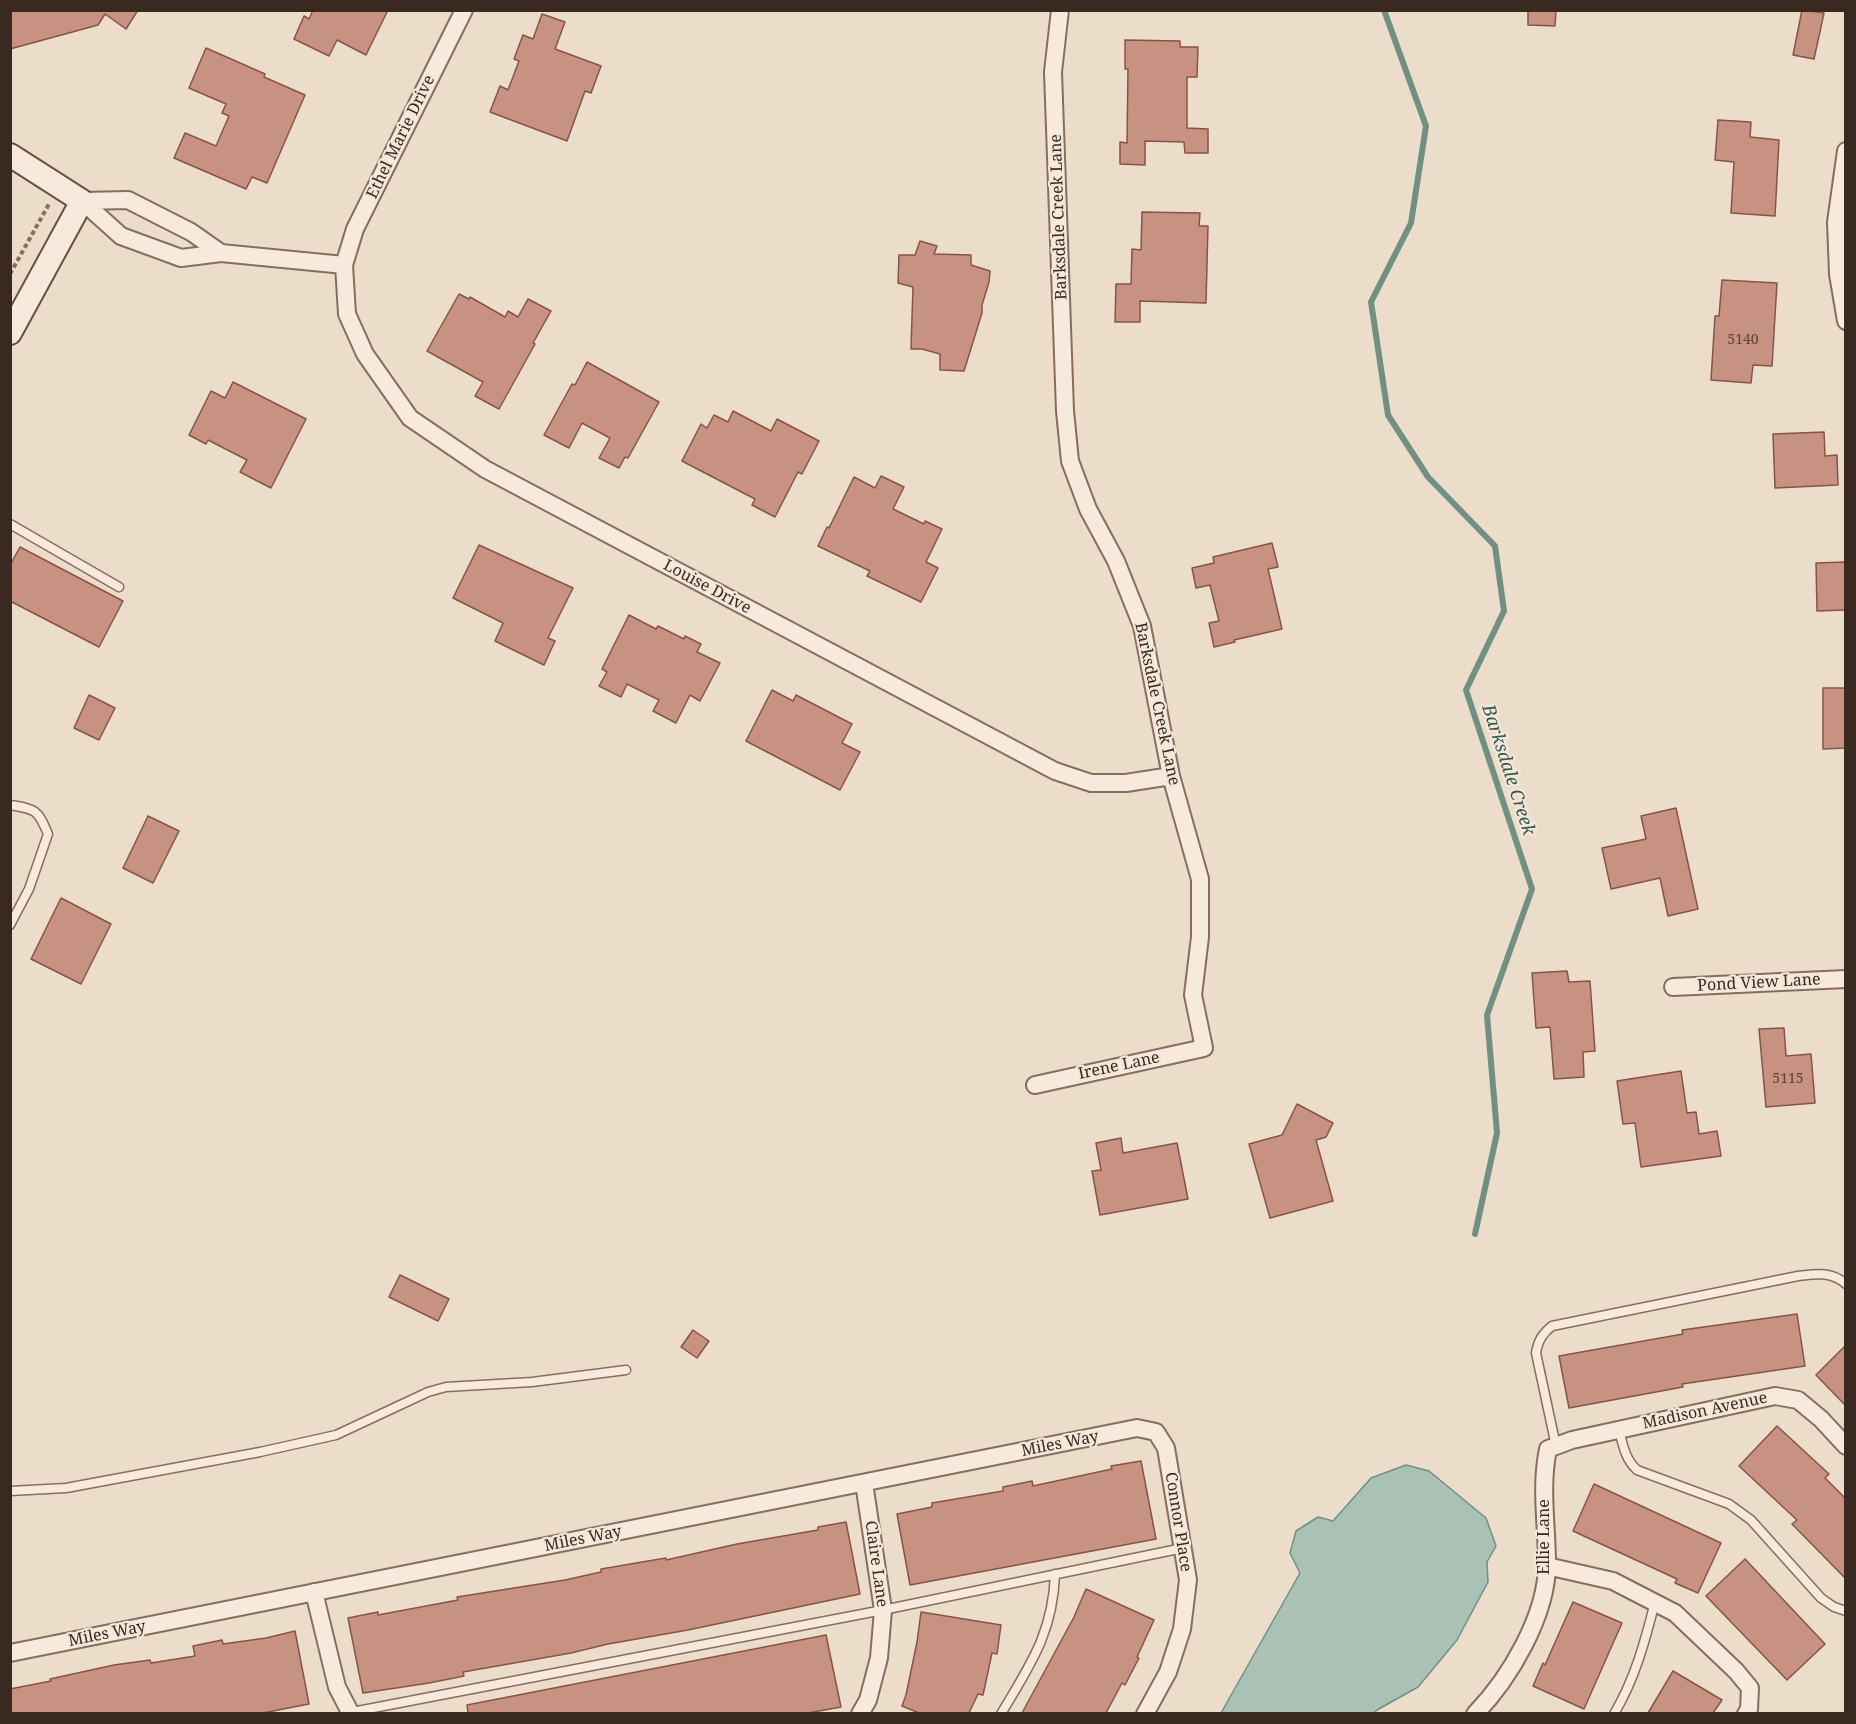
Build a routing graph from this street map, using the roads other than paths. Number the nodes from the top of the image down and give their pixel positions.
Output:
1 (464, 10) edge
2 (1060, 10) edge
3 (1845, 151) edge
4 (10, 155) edge
5 (82, 201) junction
6 (221, 253) junction
7 (344, 266) junction
8 (1845, 321) edge
9 (10, 333) edge
10 (10, 524) edge
11 (119, 587) dead end
12 (1171, 776) junction
13 (10, 805) edge
14 (10, 926) edge
15 (1845, 979) edge
16 (1673, 987) dead end
17 (1204, 1048) joint
18 (1035, 1084) dead end
19 (1845, 1284) edge
20 (626, 1370) dead end
21 (1619, 1430) junction
22 (1156, 1432) joint
23 (1845, 1446) edge
24 (1552, 1448) junction
25 (864, 1483) junction
26 (10, 1491) edge
27 (1183, 1548) junction
28 (1547, 1566) junction
29 (1055, 1574) junction
30 (314, 1592) junction
31 (1655, 1602) junction
32 (883, 1610) junction
33 (1845, 1611) edge
34 (10, 1653) edge
35 (350, 1713) edge
36 (860, 1713) edge
37 (1001, 1713) edge
38 (1145, 1713) edge
39 (1474, 1713) edge
40 (1614, 1713) edge
41 (1746, 1713) edge

1 - 7 street, Ethel Marie Drive
2 - 12 street, Barksdale Creek Lane
3 - 8 street
4 - 5 street
5 - 6 street
5 - 6 street
5 - 9 street
6 - 7 street
7 - 12 street, Louise Drive
10 - 11 lane
12 - 17 street, Barksdale Creek Lane
13 - 14 lane
15 - 16 street, Pond View Lane
17 - 18 street, Irene Lane
19 - 24 lane
20 - 26 lane
21 - 23 street, Madison Avenue
21 - 24 street, Madison Avenue
21 - 33 lane
22 - 25 street, Miles Way
22 - 27 street, Connor Place
24 - 28 street, Ellie Lane
25 - 30 street, Miles Way
25 - 32 street, Claire Lane
27 - 29 lane
27 - 38 street, Connor Place
28 - 31 street
28 - 39 street, Ellie Lane
29 - 32 lane
29 - 37 lane
30 - 34 street, Miles Way
30 - 35 street
31 - 40 lane
31 - 41 street
32 - 35 lane
32 - 36 street, Claire Lane

